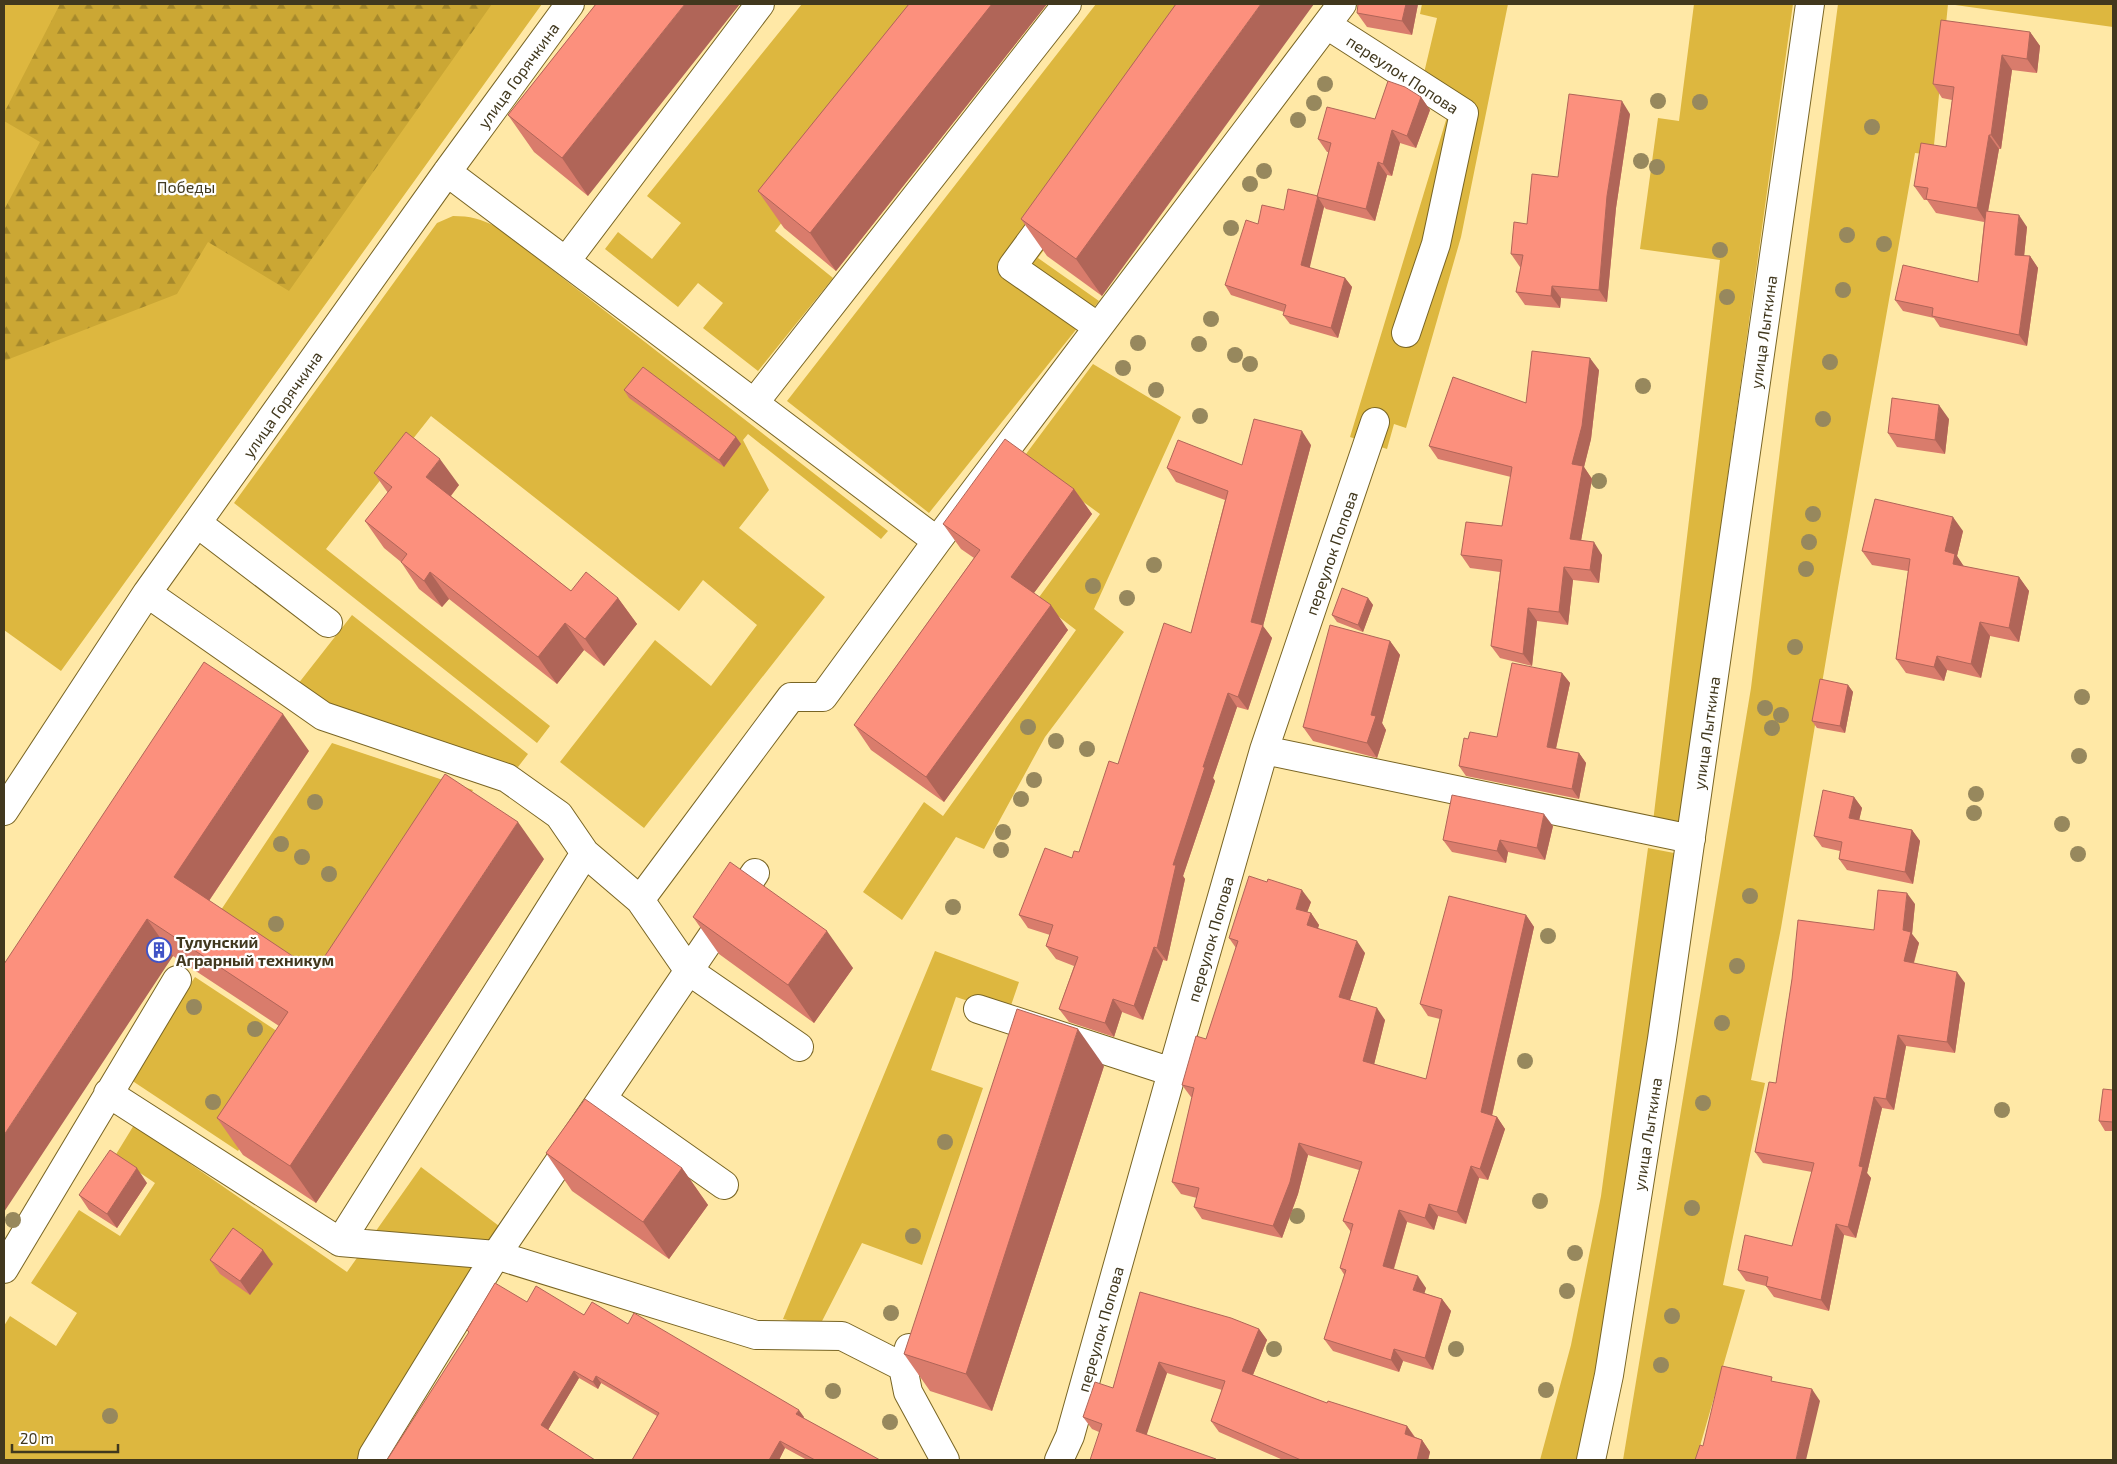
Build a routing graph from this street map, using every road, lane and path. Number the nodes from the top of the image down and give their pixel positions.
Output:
1 (570, 4) edge
2 (760, 4) edge
3 (1067, 4) edge
4 (1810, 4) edge
5 (1335, 14) edge
6 (447, 172) junction
7 (1070, 187) edge
8 (566, 261) junction
9 (1098, 327) junction
10 (1406, 333) dead end
11 (754, 403) junction
12 (1375, 422) dead end
13 (197, 523) junction
14 (937, 541) junction
15 (147, 593) junction
16 (328, 623) dead end
17 (1264, 750) junction
18 (4, 811) edge
19 (1691, 839) junction
20 (585, 853) junction
21 (755, 873) dead end
22 (640, 900) junction
23 (689, 971) junction
24 (177, 980) edge
25 (978, 1009) dead end
26 (1017, 1022) junction
27 (799, 1047) dead end
28 (1008, 1050) edge
29 (1172, 1072) junction
30 (108, 1094) junction
31 (602, 1099) junction
32 (724, 1185) dead end
33 (340, 1242) junction
34 (496, 1255) junction
35 (4, 1269) edge
36 (919, 1320) edge
37 (903, 1367) junction
38 (372, 1460) edge
39 (945, 1460) edge
40 (1059, 1460) edge
41 (1591, 1460) edge

1 - 6 street, улица Горячкина
2 - 8 street
3 - 11 street
4 - 19 street, улица Лыткина
5 - 9 street
5 - 10 street, переулок Попова
6 - 8 street
6 - 13 street, улица Горячкина
7 - 9 street
8 - 11 street
9 - 14 street
11 - 14 street
12 - 17 street, переулок Попова
13 - 15 street, улица Горячкина
13 - 16 street
14 - 22 street
15 - 18 street, улица Горячкина
15 - 20 street
17 - 19 street
17 - 29 street, переулок Попова
19 - 41 street, улица Лыткина
20 - 22 street
20 - 33 street
21 - 23 street
22 - 23 street
23 - 27 street
23 - 31 street
24 - 30 street
25 - 26 street
26 - 28 street
26 - 29 street
29 - 40 street, переулок Попова
30 - 33 street
30 - 35 street
31 - 32 street
31 - 34 street
33 - 34 street
34 - 37 street
34 - 38 street
36 - 37 street
37 - 39 street

